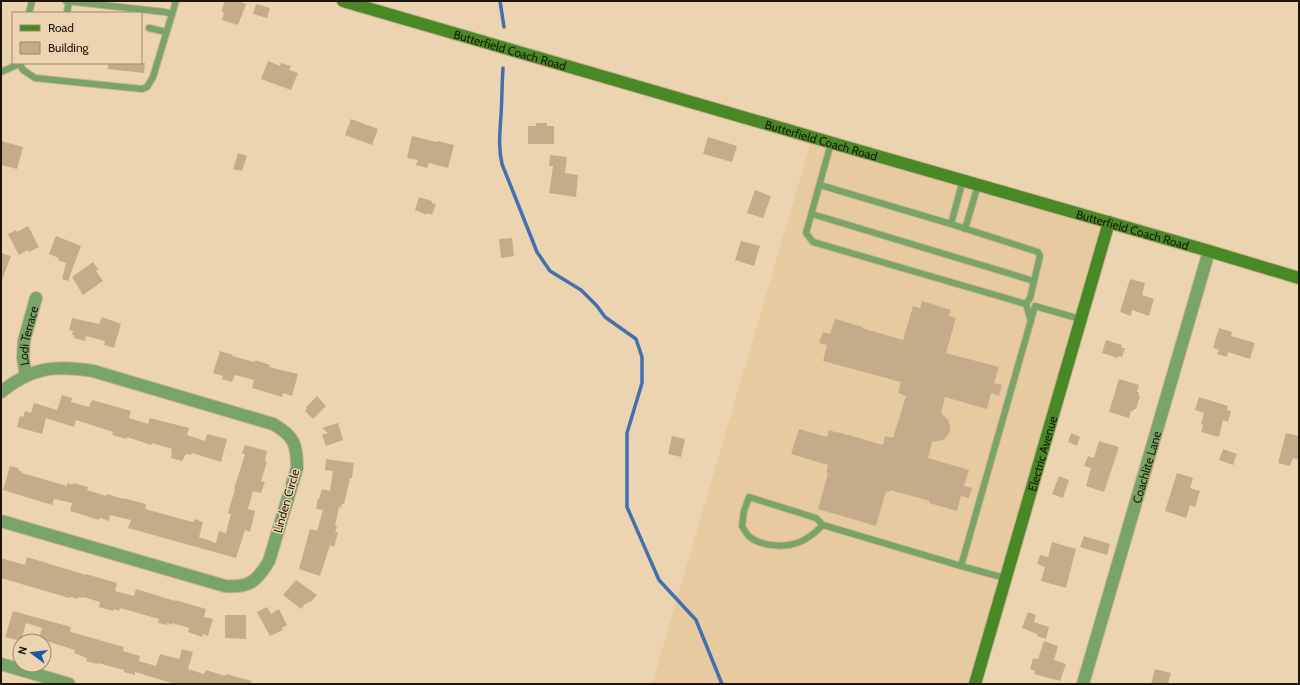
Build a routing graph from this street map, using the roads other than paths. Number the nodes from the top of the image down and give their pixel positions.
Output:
1 (32, 1) edge
2 (67, 1) edge
3 (176, 1) edge
4 (343, 1) edge
5 (133, 11) edge
6 (29, 12) edge
7 (67, 12) edge
8 (172, 14) junction
9 (149, 28) dead end
10 (166, 32) junction
11 (19, 64) edge
12 (1, 72) edge
13 (831, 143) junction
14 (963, 180) junction
15 (820, 185) junction
16 (978, 185) junction
17 (812, 214) junction
18 (1109, 222) junction
19 (951, 224) junction
20 (965, 229) junction
21 (1208, 251) junction
22 (1299, 278) edge
23 (1034, 280) junction
24 (36, 298) dead end
25 (1026, 304) junction
26 (1080, 319) junction
27 (1031, 321) junction
28 (26, 375) junction
29 (1, 392) edge
30 (1, 521) edge
31 (823, 525) junction
32 (961, 566) junction
33 (1005, 578) junction
34 (1, 664) edge
35 (69, 684) edge
36 (975, 684) edge
37 (1083, 684) edge

1 - 6 lane
2 - 5 lane
2 - 7 lane
3 - 8 lane
4 - 13 main road, Butterfield Coach Road
5 - 8 lane
8 - 10 lane
9 - 10 lane
10 - 11 lane
11 - 12 lane
13 - 14 main road, Butterfield Coach Road
13 - 15 lane
14 - 16 main road, Butterfield Coach Road
14 - 19 lane
15 - 17 lane
15 - 19 lane
16 - 18 main road, Butterfield Coach Road
16 - 20 lane
17 - 23 lane
17 - 25 lane
18 - 21 main road, Butterfield Coach Road
18 - 26 main road, Electric Avenue
19 - 20 lane
20 - 23 lane
21 - 22 main road, Butterfield Coach Road
21 - 37 street, Coachlite Lane
23 - 25 lane
24 - 28 street, Lodi Terrace
25 - 27 lane
26 - 27 lane
26 - 33 main road, Electric Avenue
27 - 32 lane
28 - 29 street, Linden Circle
28 - 30 street, Linden Circle
31 - 31 lane
31 - 32 lane
32 - 33 lane
33 - 36 main road, Electric Avenue
34 - 35 street

